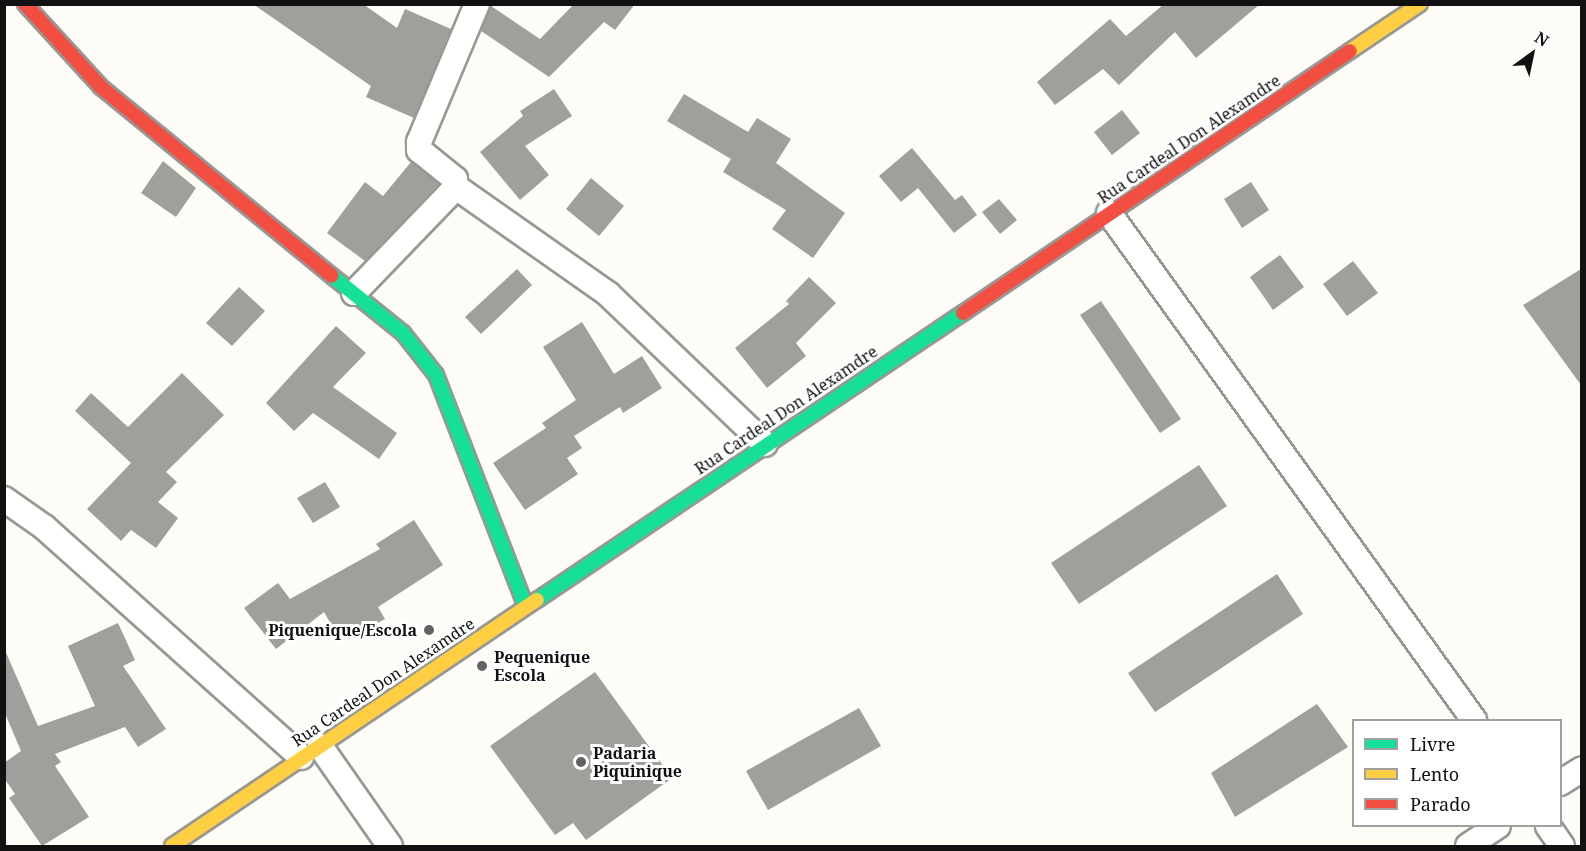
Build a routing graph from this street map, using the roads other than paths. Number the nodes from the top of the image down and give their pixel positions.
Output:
1 (25, 4) edge
2 (1419, 5) edge
3 (472, 7) edge
4 (456, 187) junction
5 (1109, 213) junction
6 (354, 293) junction
7 (765, 444) junction
8 (4, 499) edge
9 (525, 605) junction
10 (1473, 719) edge
11 (311, 751) junction
12 (1581, 769) edge
13 (1562, 782) edge
14 (1495, 827) edge
15 (1549, 827) edge
16 (172, 846) edge
17 (390, 846) edge
18 (1468, 846) edge
19 (1562, 846) edge

1 - 6 main road
2 - 5 main road, Rua Cardeal Don Alexamdre
3 - 4 street
4 - 6 street
4 - 7 street
5 - 7 main road, Rua Cardeal Don Alexamdre
5 - 10 street
6 - 9 main road
7 - 9 main road, Rua Cardeal Don Alexamdre
8 - 11 street
9 - 11 main road, Rua Cardeal Don Alexamdre
11 - 16 main road, Rua Cardeal Don Alexamdre
11 - 17 street
12 - 13 street
14 - 18 street
15 - 19 street

